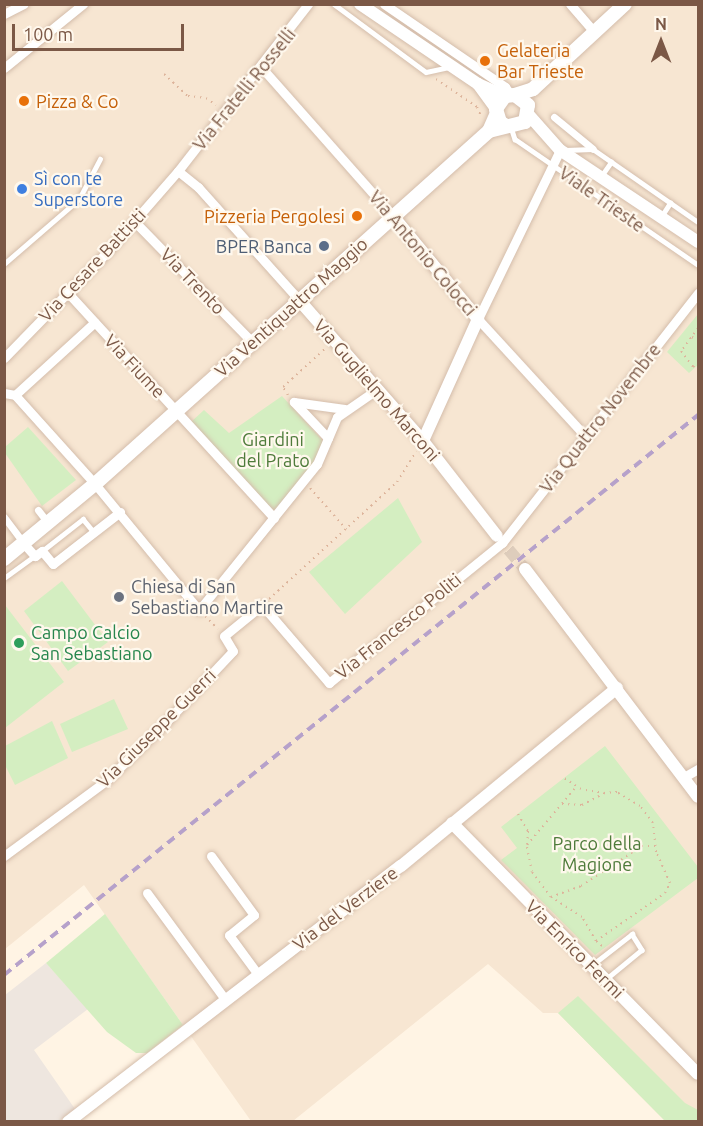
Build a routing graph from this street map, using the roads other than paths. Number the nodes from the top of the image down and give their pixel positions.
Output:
1 (24, 4) edge
2 (83, 4) edge
3 (308, 4) edge
4 (334, 4) edge
5 (384, 4) edge
6 (570, 4) edge
7 (626, 4) edge
8 (364, 5) edge
9 (73, 9) edge
10 (4, 14) edge
11 (595, 33) junction
12 (451, 66) junction
13 (4, 68) edge
14 (262, 68) junction
15 (478, 84) junction
16 (533, 89) junction
17 (510, 96) junction
18 (528, 110) junction
19 (496, 112) junction
20 (554, 117) dead end
21 (512, 127) junction
22 (489, 131) junction
23 (546, 134) junction
24 (592, 149) junction
25 (560, 150) junction
26 (100, 159) dead end
27 (611, 162) junction
28 (554, 165) junction
29 (178, 171) junction
30 (601, 177) junction
31 (670, 203) junction
32 (393, 216) junction
33 (661, 217) junction
34 (134, 220) junction
35 (699, 222) edge
36 (699, 242) edge
37 (4, 264) edge
38 (699, 265) edge
39 (68, 292) junction
40 (699, 293) edge
41 (299, 300) junction
42 (478, 319) junction
43 (95, 322) junction
44 (252, 342) junction
45 (4, 358) edge
46 (376, 390) junction
47 (4, 393) edge
48 (15, 395) junction
49 (345, 409) junction
50 (175, 410) junction
51 (586, 437) junction
52 (328, 438) junction
53 (423, 441) junction
54 (95, 484) junction
55 (38, 510) dead end
56 (120, 512) junction
57 (4, 517) edge
58 (274, 518) junction
59 (48, 523) junction
60 (94, 532) junction
61 (500, 539) junction
62 (25, 544) junction
63 (38, 553) junction
64 (4, 559) edge
65 (525, 569) tunnel mouth
66 (4, 578) edge
67 (224, 636) joint
68 (617, 688) junction
69 (699, 769) edge
70 (684, 777) junction
71 (699, 797) edge
72 (452, 823) junction
73 (4, 856) edge
74 (210, 856) dead end
75 (147, 893) dead end
76 (591, 965) junction
77 (257, 974) junction
78 (605, 980) junction
79 (225, 999) junction
80 (699, 1074) edge
81 (68, 1122) edge

1 - 10 street
2 - 9 street
3 - 14 street, Via Fratelli Rosselli
4 - 12 lane
5 - 17 street, Viale Trieste
6 - 11 street
7 - 11 main road
8 - 12 street, Viale Trieste
9 - 13 street
11 - 16 main road
12 - 15 street, Viale Trieste
14 - 29 street, Via Fratelli Rosselli
14 - 32 street, Via Antonio Colocci
15 - 17 street, Viale Trieste
15 - 19 street, Viale Trieste
16 - 17 main road
16 - 18 main road
17 - 18 main road, Viale Trieste
17 - 19 main road
18 - 21 main road
18 - 23 street, Viale Trieste
19 - 21 main road, Viale Trieste
19 - 22 main road, Via Ventiquattro Maggio
20 - 24 street, Viale Trieste
21 - 22 main road, Via Ventiquattro Maggio
21 - 23 street
21 - 28 lane, Viale Trieste
22 - 32 main road, Via Ventiquattro Maggio
23 - 25 street, Viale Trieste
24 - 25 lane, Viale Trieste
24 - 27 lane, Viale Trieste
25 - 28 street
25 - 30 street, Viale Trieste
26 - 37 lane
27 - 30 lane, Viale Trieste
27 - 31 lane, Viale Trieste
28 - 38 lane, Viale Trieste
28 - 42 street
29 - 34 street, Via Cesare Battisti
29 - 41 street, Via Guglielmo Marconi
30 - 33 street, Viale Trieste
31 - 33 lane, Viale Trieste
31 - 35 lane, Viale Trieste
32 - 41 main road, Via Ventiquattro Maggio
32 - 42 street, Via Antonio Colocci
33 - 36 street, Viale Trieste
34 - 39 street, Via Cesare Battisti
34 - 44 street, Via Trento
39 - 43 street, Via Fiume
39 - 45 street, Via Cesare Battisti
40 - 51 street, Via Quattro Novembre
41 - 44 main road, Via Ventiquattro Maggio
41 - 46 street, Via Guglielmo Marconi
42 - 51 street, Via Antonio Colocci
42 - 53 street
43 - 48 street, Via Fiume
43 - 50 street, Via Fiume
44 - 50 main road, Via Ventiquattro Maggio
46 - 49 street
46 - 53 street, Via Guglielmo Marconi
47 - 48 street
48 - 54 street
49 - 52 street
49 - 52 street
50 - 54 main road, Via Ventiquattro Maggio
50 - 58 street, Via Fiume
51 - 61 street, Via Quattro Novembre
52 - 58 street
53 - 61 street, Via Guglielmo Marconi
54 - 56 street
54 - 59 main road, Via Ventiquattro Maggio
55 - 59 street
56 - 58 street
56 - 60 street
57 - 62 street
59 - 62 main road, Via Ventiquattro Maggio
60 - 63 street
60 - 63 lane
61 - 67 street, Via Francesco Politi
62 - 63 street
62 - 64 main road, Via Ventiquattro Maggio
63 - 66 lane
65 - 68 street
67 - 73 street, Via Giuseppe Guerri
68 - 70 street
68 - 72 street, Via del Verziere
69 - 70 street
70 - 71 street
72 - 76 street, Via Enrico Fermi
72 - 77 street, Via del Verziere
74 - 77 street
75 - 79 street
76 - 78 street, Via Enrico Fermi
76 - 78 lane
77 - 79 street, Via del Verziere
78 - 80 street, Via Enrico Fermi
79 - 81 street, Via del Verziere

